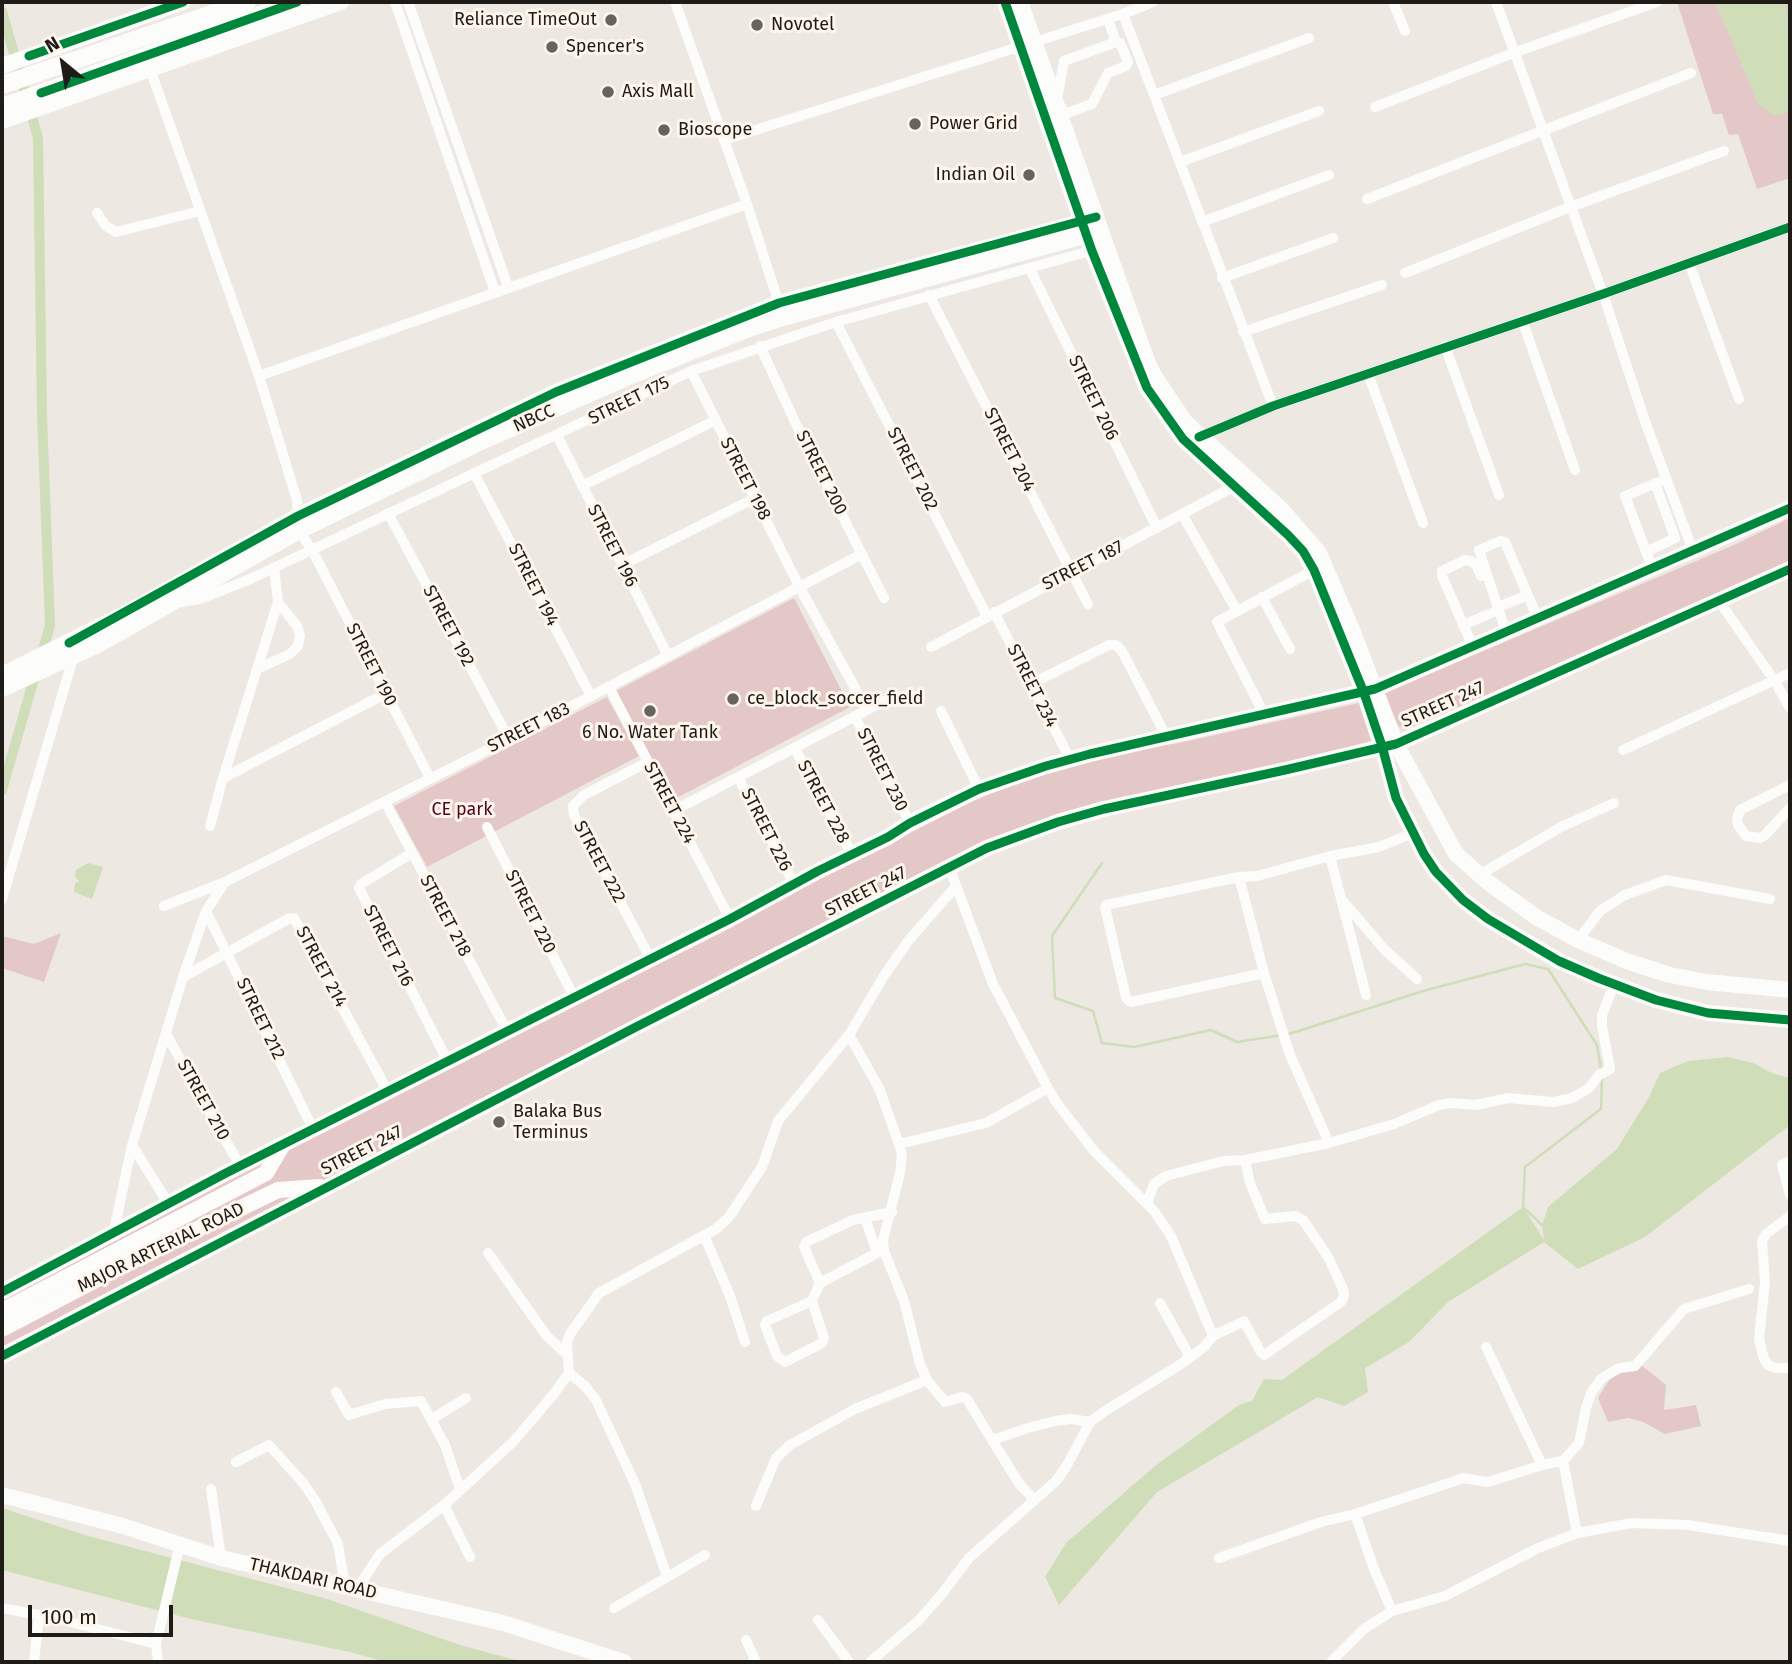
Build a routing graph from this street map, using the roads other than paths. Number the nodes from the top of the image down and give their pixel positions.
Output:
1 (183, 2) edge
2 (247, 2) edge
3 (297, 2) edge
4 (341, 2) edge
5 (395, 2) edge
6 (408, 2) edge
7 (675, 2) edge
8 (1005, 2) edge
9 (1020, 2) edge
10 (1153, 2) edge
11 (1393, 2) edge
12 (1496, 2) edge
13 (1657, 2) edge
14 (1134, 5) edge
15 (137, 9) edge
16 (1123, 14) junction
17 (1108, 19) junction
18 (1405, 31) dead end
19 (1309, 38) dead end
20 (1116, 42) junction
21 (1027, 44) junction
22 (1514, 53) junction
23 (2, 66) edge
24 (150, 69) junction
25 (1691, 73) dead end
26 (2, 85) edge
27 (1154, 95) junction
28 (40, 100) junction
29 (1375, 107) dead end
30 (1319, 111) dead end
31 (4, 113) edge
32 (1542, 130) junction
33 (724, 140) junction
34 (1724, 151) dead end
35 (1180, 162) junction
36 (1329, 175) dead end
37 (1367, 199) dead end
38 (747, 204) junction
39 (1570, 207) junction
40 (200, 211) junction
41 (97, 213) dead end
42 (1202, 222) junction
43 (1790, 227) edge
44 (1094, 234) junction
45 (1333, 238) dead end
46 (1689, 263) junction
47 (1030, 269) junction
48 (1405, 273) dead end
49 (1222, 278) junction
50 (1382, 285) dead end
51 (508, 287) junction
52 (495, 292) junction
53 (1603, 294) junction
54 (929, 295) junction
55 (781, 311) junction
56 (1522, 320) junction
57 (836, 322) junction
58 (1243, 332) junction
59 (760, 346) junction
60 (1445, 346) junction
61 (691, 371) junction
62 (1368, 374) junction
63 (259, 376) junction
64 (1740, 399) dead end
65 (1273, 406) junction
66 (716, 419) junction
67 (557, 435) junction
68 (1199, 437) junction
69 (1575, 470) dead end
70 (474, 473) junction
71 (1661, 481) junction
72 (582, 486) junction
73 (1235, 486) junction
74 (1499, 495) dead end
75 (755, 498) junction
76 (1790, 508) edge
77 (388, 513) junction
78 (1182, 514) junction
79 (298, 523) junction
80 (1423, 523) dead end
81 (1157, 528) junction
82 (312, 550) junction
83 (1693, 551) junction
84 (1646, 552) junction
85 (862, 554) junction
86 (622, 565) junction
87 (274, 568) junction
88 (1790, 569) edge
89 (1314, 570) junction
90 (1653, 570) junction
91 (1072, 572) junction
92 (799, 586) junction
93 (1528, 595) junction
94 (1262, 597) junction
95 (884, 598) dead end
96 (1719, 601) junction
97 (278, 602) junction
98 (171, 604) junction
99 (1088, 604) dead end
100 (1496, 610) junction
101 (1237, 611) junction
102 (991, 614) junction
103 (1538, 619) junction
104 (1463, 625) junction
105 (1504, 633) junction
106 (930, 647) dead end
107 (1473, 647) junction
108 (1290, 649) dead end
109 (71, 652) junction
110 (668, 656) junction
111 (257, 669) junction
112 (23, 672) junction
113 (1790, 673) edge
114 (2, 675) edge
115 (1774, 680) junction
116 (1031, 684) junction
117 (608, 687) junction
118 (2, 689) edge
119 (1370, 691) junction
120 (385, 695) junction
121 (894, 695) dead end
122 (591, 696) junction
123 (1790, 708) edge
124 (867, 710) junction
125 (941, 711) dead end
126 (1265, 716) junction
127 (855, 717) junction
128 (1167, 738) junction
129 (509, 739) junction
130 (1389, 745) junction
131 (795, 749) junction
132 (1623, 750) dead end
133 (1070, 759) junction
134 (648, 762) junction
135 (738, 777) junction
136 (223, 778) junction
137 (430, 778) junction
138 (1790, 785) edge
139 (979, 789) junction
140 (385, 802) junction
141 (1614, 803) dead end
142 (1790, 808) edge
143 (673, 811) junction
144 (910, 823) junction
145 (210, 826) dead end
146 (487, 827) dead end
147 (1413, 833) junction
148 (412, 853) junction
149 (852, 855) junction
150 (1330, 856) junction
151 (949, 867) junction
152 (1479, 875) junction
153 (1239, 877) junction
154 (225, 883) junction
155 (794, 884) junction
156 (956, 886) junction
157 (1342, 899) junction
158 (1770, 899) dead end
159 (2, 900) edge
160 (164, 906) dead end
161 (206, 911) junction
162 (730, 919) junction
163 (1578, 940) junction
164 (1603, 950) junction
165 (227, 951) junction
166 (650, 958) junction
167 (1264, 973) junction
168 (1590, 975) junction
169 (183, 977) junction
170 (1417, 979) dead end
171 (1614, 984) junction
172 (1790, 990) edge
173 (1366, 995) dead end
174 (574, 997) junction
175 (1790, 1020) edge
176 (507, 1031) junction
177 (166, 1034) junction
178 (849, 1035) junction
179 (447, 1060) junction
180 (1048, 1088) junction
181 (388, 1092) junction
182 (313, 1129) junction
183 (284, 1143) junction
184 (1329, 1143) junction
185 (900, 1144) junction
186 (132, 1145) junction
187 (1245, 1160) junction
188 (1790, 1161) edge
189 (240, 1166) junction
190 (327, 1187) junction
191 (1790, 1195) edge
192 (168, 1203) junction
193 (1147, 1203) junction
194 (891, 1212) junction
195 (1790, 1216) edge
196 (865, 1218) junction
197 (114, 1231) junction
198 (704, 1235) junction
199 (488, 1253) dead end
200 (820, 1283) junction
201 (1749, 1289) dead end
202 (2, 1292) edge
203 (812, 1301) junction
204 (1160, 1303) dead end
205 (2, 1311) edge
206 (2, 1329) edge
207 (1213, 1336) junction
208 (745, 1342) dead end
209 (1486, 1347) dead end
210 (567, 1354) junction
211 (2, 1356) edge
212 (1190, 1357) junction
213 (1790, 1368) edge
214 (569, 1373) junction
215 (928, 1380) junction
216 (336, 1392) dead end
217 (466, 1398) dead end
218 (432, 1419) junction
219 (1090, 1422) junction
220 (992, 1440) junction
221 (1563, 1461) junction
222 (236, 1462) dead end
223 (1542, 1465) junction
224 (211, 1489) dead end
225 (460, 1489) junction
226 (2, 1495) edge
227 (1035, 1500) junction
228 (444, 1505) junction
229 (756, 1506) dead end
230 (1355, 1514) junction
231 (1577, 1533) junction
232 (1790, 1541) edge
233 (179, 1550) junction
234 (705, 1555) dead end
235 (470, 1557) dead end
236 (221, 1558) junction
237 (1219, 1558) dead end
238 (667, 1576) junction
239 (351, 1588) junction
240 (2, 1608) edge
241 (614, 1608) dead end
242 (1392, 1611) junction
243 (40, 1615) junction
244 (818, 1620) dead end
245 (746, 1640) dead end
246 (156, 1644) junction
247 (34, 1662) edge
248 (158, 1662) edge
249 (624, 1662) edge
250 (756, 1662) edge
251 (849, 1662) edge
252 (870, 1662) edge
253 (1331, 1662) edge

1 - 15 street
2 - 26 main road
3 - 28 main road
4 - 24 street
5 - 52 street
6 - 51 street
7 - 33 street
8 - 21 street
9 - 21 street
10 - 14 street
11 - 18 street
12 - 22 street
13 - 22 street
14 - 16 street
15 - 23 street
16 - 17 street
16 - 27 street
17 - 20 street
17 - 21 street
19 - 27 street
20 - 20 street
21 - 33 street
21 - 44 street
22 - 29 street
22 - 32 street
24 - 28 street
24 - 40 street
25 - 32 street
27 - 35 street
28 - 31 main road
30 - 35 street
32 - 37 street
32 - 39 street
33 - 38 street
34 - 39 street
35 - 42 street
36 - 42 street
38 - 51 street
38 - 55 street
39 - 48 street
39 - 53 street
40 - 41 street
40 - 63 street
42 - 49 street
43 - 46 street
44 - 47 street, STREET 175
44 - 55 street, NBCC
44 - 68 street
44 - 73 street
45 - 49 street
46 - 53 street
46 - 64 street
47 - 54 street, STREET 175
47 - 81 street, STREET 206
49 - 58 street
50 - 58 street
51 - 52 street
52 - 63 street
53 - 56 street
53 - 71 street
54 - 57 street, STREET 175
54 - 91 street, STREET 204
55 - 79 street, NBCC
56 - 60 street
56 - 69 street
57 - 59 street, STREET 175
57 - 102 street, STREET 202
58 - 65 street
59 - 61 street, STREET 175
59 - 85 street, STREET 200
60 - 62 street
60 - 74 street
61 - 66 street, STREET 198
61 - 67 street, STREET 175
62 - 65 street
62 - 80 street
63 - 79 street
65 - 68 street
66 - 72 street
66 - 75 street, STREET 198
67 - 70 street, STREET 175
67 - 72 street, STREET 196
68 - 119 street
70 - 77 street, STREET 175
70 - 122 street, STREET 194
71 - 83 street
71 - 84 street
71 - 84 street
72 - 86 street, STREET 196
73 - 78 street, STREET 187
73 - 89 street
75 - 86 street
75 - 92 street, STREET 198
76 - 83 street
77 - 82 street, STREET 175
77 - 129 street, STREET 192
78 - 81 street, STREET 187
78 - 101 street
79 - 82 street, STREET 190
79 - 98 street, NBCC
79 - 109 street
81 - 91 street, STREET 187
82 - 87 street, STREET 175
82 - 120 street, STREET 190
83 - 90 street
84 - 90 street
85 - 92 street, STREET 183
85 - 95 street, STREET 200
86 - 110 street, STREET 196
87 - 97 street
87 - 98 street, STREET 175
88 - 96 street, STREET 247
89 - 94 street
89 - 119 street
90 - 103 street
91 - 99 street, STREET 204
91 - 102 street, STREET 187
92 - 110 street, STREET 183
92 - 124 street, STREET 230
93 - 100 street
93 - 100 street
93 - 103 street
94 - 101 street
94 - 108 street
96 - 115 street
96 - 130 street, STREET 247
97 - 111 street
97 - 111 street
98 - 109 street, NBCC
100 - 104 street
100 - 104 street
100 - 105 street
101 - 126 street
102 - 106 street, STREET 187
102 - 116 street, STREET 234
103 - 105 street
104 - 107 street
105 - 107 street
107 - 119 street
109 - 112 street, NBCC
109 - 159 street
110 - 117 street, STREET 183
111 - 136 street
112 - 114 street
112 - 118 street
113 - 115 street
115 - 123 street
115 - 132 street
116 - 128 street
116 - 133 street, STREET 234
117 - 122 street, STREET 183
117 - 134 street, STREET 224
119 - 126 street
119 - 130 street
120 - 136 street
120 - 137 street, STREET 190
121 - 124 street
122 - 129 street, STREET 183
124 - 127 street
125 - 139 street
126 - 128 street
127 - 131 street
127 - 144 street, STREET 230
128 - 133 street
129 - 137 street, STREET 183
130 - 147 street
130 - 151 street, STREET 247
130 - 152 street
131 - 135 street
131 - 149 street, STREET 228
133 - 139 street
134 - 143 street, STREET 224
134 - 166 street, STREET 222
135 - 143 street
135 - 155 street, STREET 226
136 - 145 street
137 - 140 street, STREET 183
138 - 142 street
139 - 144 street
140 - 148 street, STREET 218
140 - 154 street, STREET 183
141 - 152 street
143 - 162 street, STREET 224
144 - 149 street
146 - 174 street, STREET 220
147 - 150 street
147 - 168 street
148 - 176 street, STREET 218
148 - 179 street, STREET 216
149 - 155 street
150 - 153 street
150 - 157 street
151 - 156 street
151 - 190 street, STREET 247
152 - 163 street
153 - 167 street
153 - 167 street
154 - 160 street
154 - 161 street, STREET 183
155 - 162 street
156 - 178 street
156 - 180 street
157 - 170 street
157 - 173 street
158 - 163 street
161 - 165 street, STREET 212
161 - 169 street, STREET 183
162 - 166 street
163 - 164 street
164 - 168 street
164 - 172 street
165 - 169 street, STREET 214
165 - 181 street, STREET 214
165 - 182 street, STREET 212
166 - 174 street
167 - 184 street
168 - 171 street
169 - 177 street, STREET 183
171 - 175 street
171 - 184 street
174 - 176 street
176 - 179 street
177 - 186 street, STREET 183
177 - 189 street, STREET 210
178 - 185 street
178 - 198 street
179 - 181 street
180 - 185 street
180 - 193 street
181 - 182 street
182 - 183 street
183 - 189 street
183 - 205 street, MAJOR ARTERIAL ROAD
184 - 187 street
185 - 194 street
186 - 192 street
186 - 197 street, STREET 183
187 - 193 street
187 - 207 street
188 - 191 street
189 - 192 street
190 - 206 street, MAJOR ARTERIAL ROAD
190 - 211 street, STREET 247
192 - 197 street
193 - 207 street
194 - 196 street
194 - 215 street
195 - 213 street
196 - 200 street
196 - 200 street
197 - 202 street
198 - 208 street
198 - 210 street
199 - 210 street
200 - 203 street
201 - 221 street
203 - 203 street
204 - 212 street
207 - 212 street
209 - 223 street
210 - 214 street
212 - 219 street
214 - 225 street
214 - 238 street
215 - 220 street
215 - 229 street
216 - 218 street
217 - 218 street
218 - 225 street
219 - 220 street
219 - 227 street
220 - 227 street
221 - 223 street
221 - 231 street
222 - 239 street
223 - 230 street
224 - 236 street
225 - 228 street
226 - 233 street, THAKDARI ROAD
227 - 252 street
228 - 235 street
228 - 239 street
230 - 237 street
230 - 242 street
231 - 232 street
231 - 242 street
233 - 236 street, THAKDARI ROAD
233 - 246 street
234 - 238 street
236 - 239 street, THAKDARI ROAD
238 - 241 street
239 - 249 street, THAKDARI ROAD
240 - 243 street
242 - 253 street
243 - 246 street
243 - 247 street
244 - 251 street
245 - 250 street
246 - 248 street

